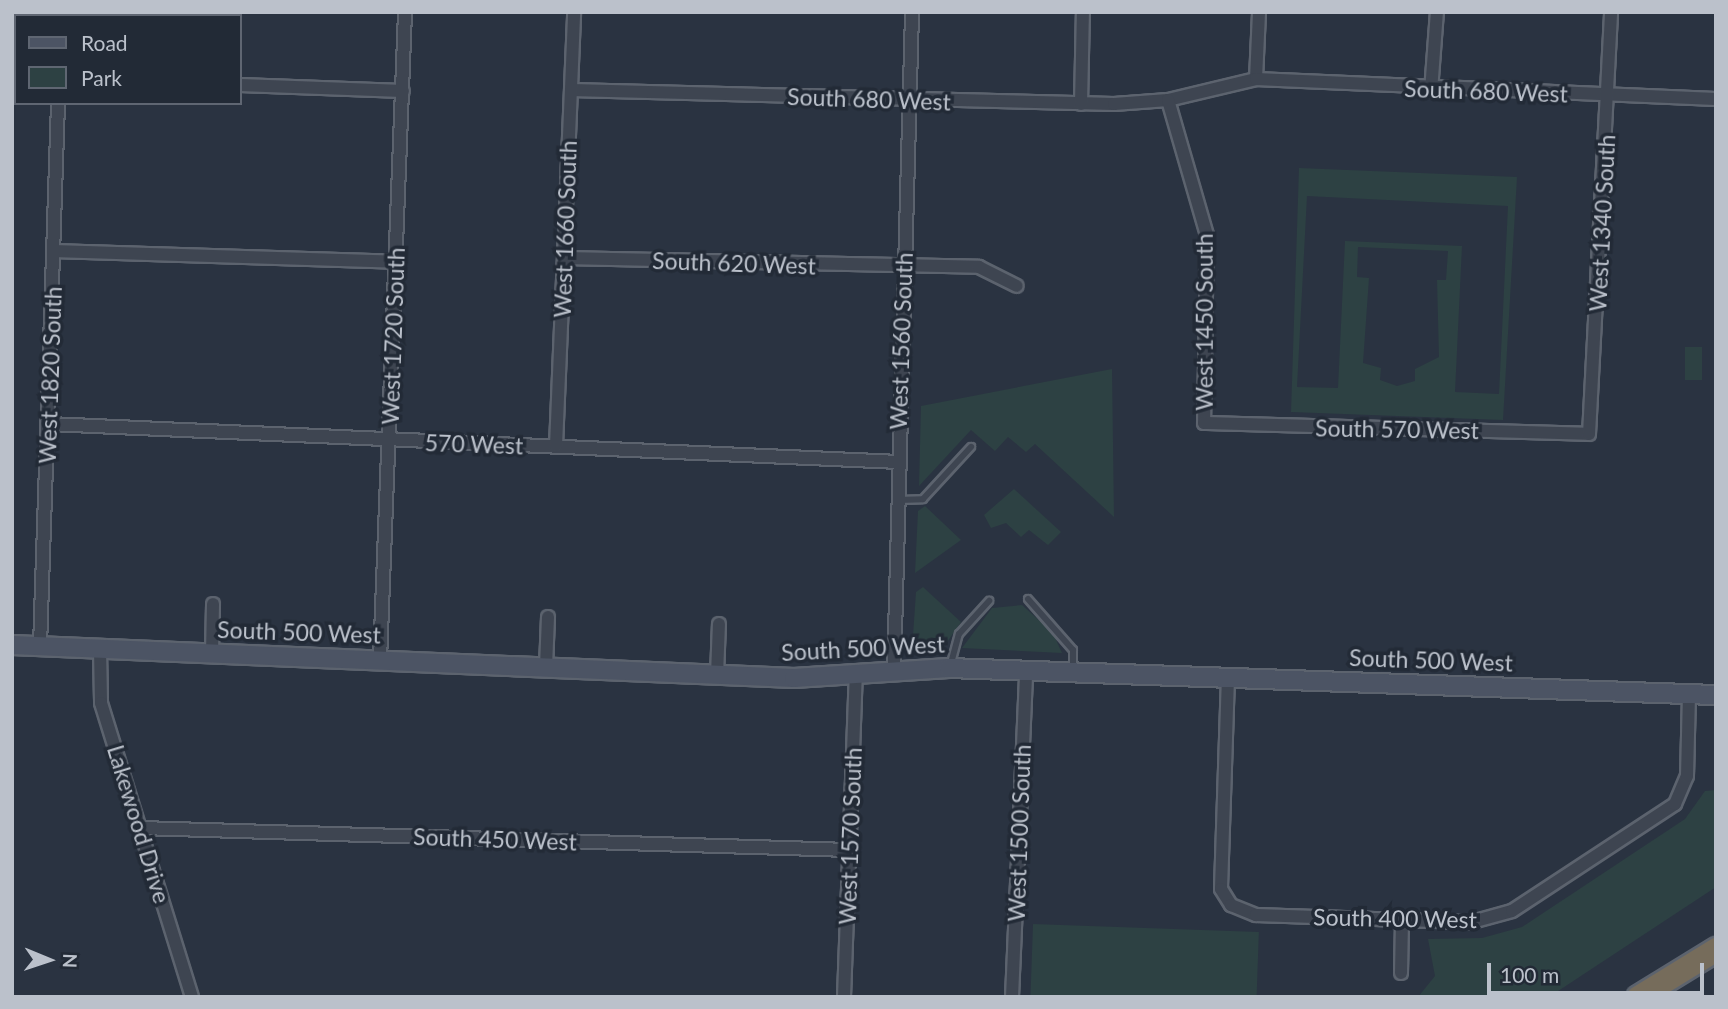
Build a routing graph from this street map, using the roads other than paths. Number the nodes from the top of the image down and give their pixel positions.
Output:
1 (405, 12) edge
2 (574, 12) edge
3 (912, 12) edge
4 (1083, 12) edge
5 (1259, 12) edge
6 (1437, 12) edge
7 (1611, 12) edge
8 (1256, 79) junction
9 (242, 85) edge
10 (571, 90) junction
11 (402, 91) junction
12 (1431, 91) junction
13 (1610, 95) junction
14 (1716, 99) edge
15 (909, 100) junction
16 (1168, 100) junction
17 (1081, 104) junction
18 (58, 105) edge
19 (53, 251) junction
20 (564, 258) junction
21 (396, 262) junction
22 (904, 268) junction
23 (1017, 286) dead end
24 (1204, 423) joint
25 (49, 424) junction
26 (1589, 434) joint
27 (389, 441) junction
28 (556, 446) junction
29 (971, 447) dead end
30 (898, 462) junction
31 (897, 500) junction
32 (1028, 599) dead end
33 (989, 601) dead end
34 (213, 604) dead end
35 (548, 617) dead end
36 (719, 624) dead end
37 (12, 645) edge
38 (40, 646) junction
39 (100, 649) junction
40 (212, 653) junction
41 (380, 660) junction
42 (546, 667) junction
43 (949, 668) junction
44 (894, 670) junction
45 (1026, 670) junction
46 (1073, 672) junction
47 (717, 675) junction
48 (856, 675) junction
49 (1228, 677) junction
50 (1689, 694) junction
51 (1716, 695) edge
52 (141, 828) junction
53 (849, 850) junction
54 (1402, 920) junction
55 (1716, 949) edge
56 (1402, 973) dead end
57 (192, 997) edge
58 (845, 997) edge
59 (1012, 997) edge
60 (1638, 997) edge

1 - 11 street, West 1720 South
2 - 10 street, West 1660 South
3 - 15 street, West 1560 South
4 - 17 street
5 - 8 street
6 - 12 street
7 - 13 street, West 1340 South
8 - 12 street, South 680 West
8 - 16 street, South 680 West
9 - 11 street
10 - 15 street, South 680 West
10 - 20 street, West 1660 South
11 - 21 street, West 1720 South
12 - 13 street, South 680 West
13 - 14 street, South 680 West
13 - 26 street, West 1340 South
15 - 17 street, South 680 West
15 - 22 street, West 1560 South
16 - 17 street, South 680 West
16 - 24 street, West 1450 South
18 - 19 street, West 1820 South
19 - 21 street
19 - 25 street, West 1820 South
20 - 22 street, South 620 West
20 - 28 street, West 1660 South
21 - 27 street, West 1720 South
22 - 23 street, South 620 West
22 - 30 street, West 1560 South
24 - 26 street, South 570 West
25 - 27 street, 570 West
25 - 38 street, West 1820 South
27 - 28 street, 570 West
27 - 41 street, West 1720 South
28 - 30 street, 570 West
29 - 31 lane
30 - 31 street, West 1560 South
31 - 44 street, West 1560 South
32 - 46 lane
33 - 43 lane
34 - 40 street
35 - 42 street
36 - 47 street
37 - 38 main road, South 500 West
38 - 39 main road, South 500 West
39 - 40 main road, South 500 West
39 - 52 street, Lakewood Drive
40 - 41 main road, South 500 West
41 - 42 main road, South 500 West
42 - 47 main road, South 500 West
43 - 44 main road, South 500 West
43 - 45 main road, South 500 West
44 - 48 main road, South 500 West
45 - 46 main road, South 500 West
45 - 59 street, West 1500 South
46 - 49 main road, South 500 West
47 - 48 main road, South 500 West
48 - 53 street, West 1570 South
49 - 50 main road, South 500 West
49 - 54 street, South 400 West
50 - 51 main road, South 500 West
50 - 54 street, South 400 West
52 - 53 street, South 450 West
52 - 57 street, Lakewood Drive
53 - 58 street, West 1570 South
54 - 56 street
55 - 60 highway

